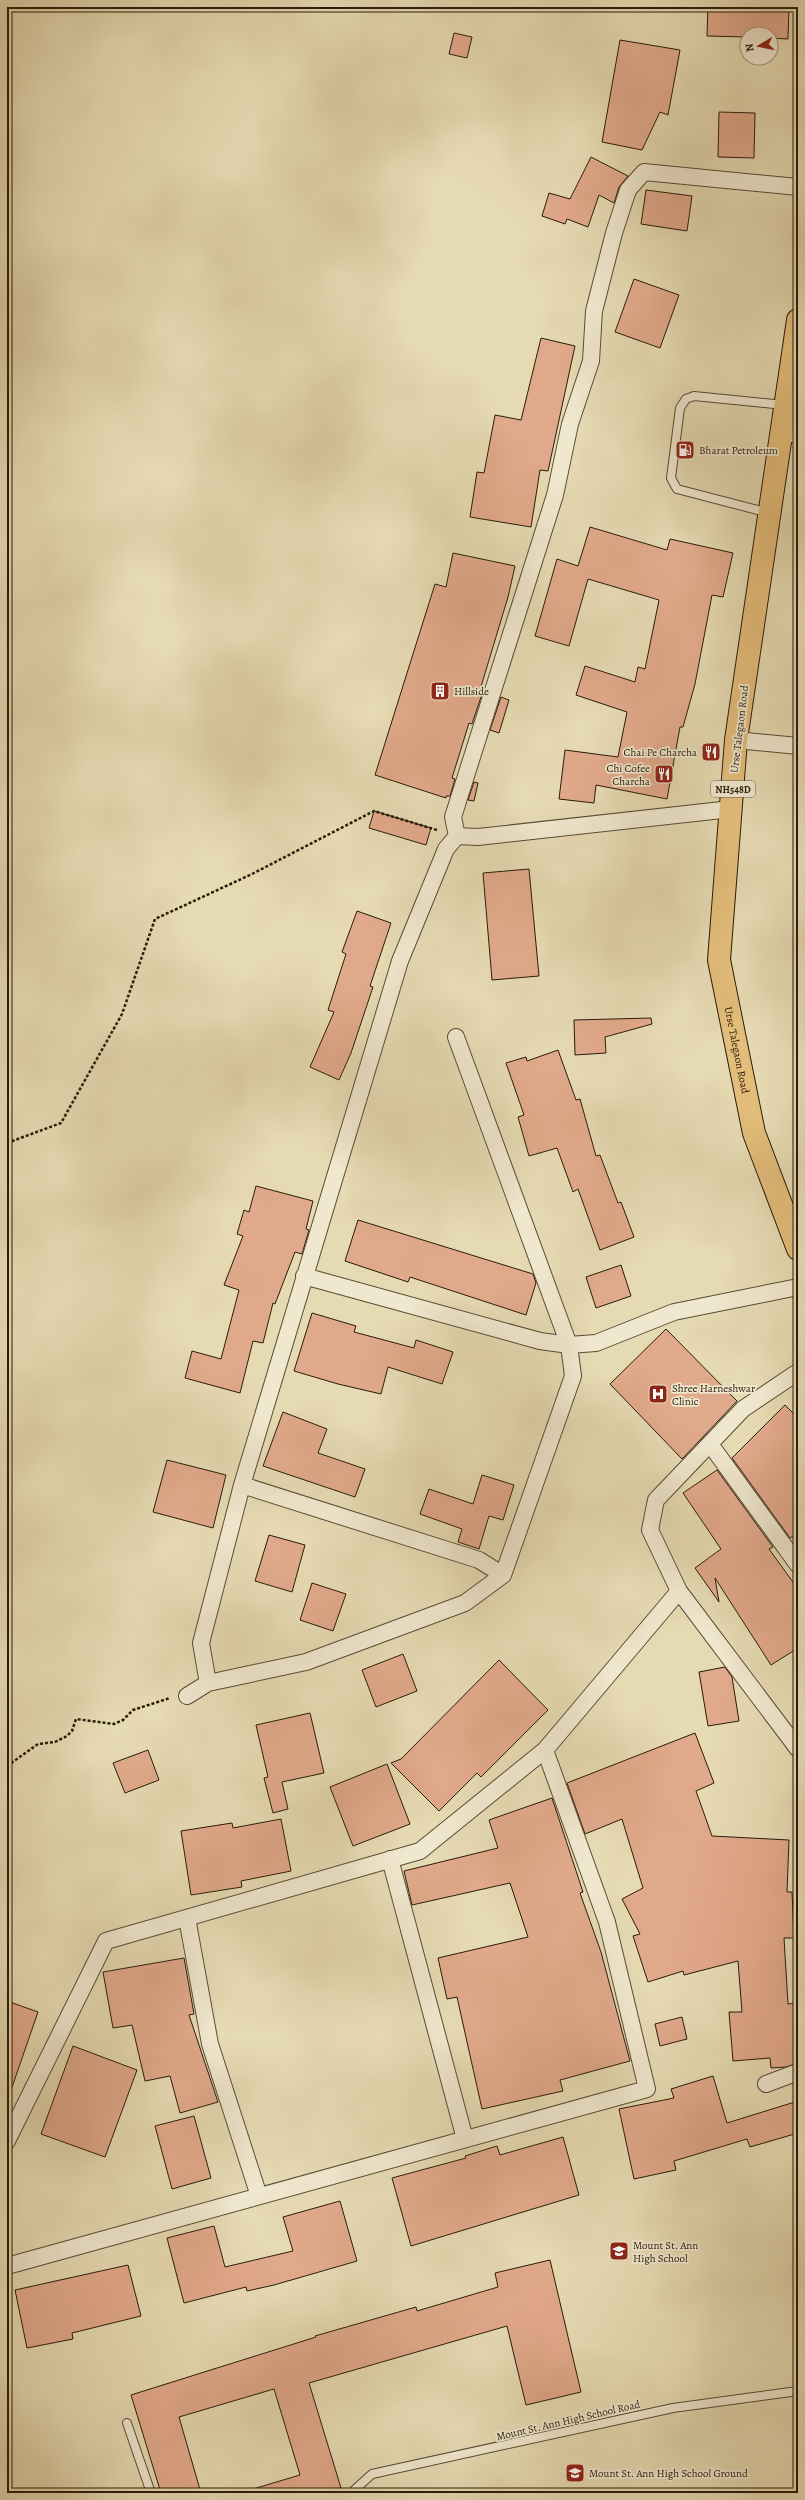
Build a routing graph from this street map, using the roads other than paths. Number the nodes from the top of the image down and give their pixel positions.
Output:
1 (798, 187) edge
2 (798, 320) edge
3 (786, 405) junction
4 (790, 434) edge
5 (770, 513) junction
6 (736, 740) junction
7 (798, 746) edge
8 (731, 809) junction
9 (457, 836) junction
10 (456, 1037) dead end
11 (798, 1249) edge
12 (304, 1276) junction
13 (798, 1286) edge
14 (570, 1344) junction
15 (798, 1372) edge
16 (710, 1444) junction
17 (242, 1485) junction
18 (795, 1555) edge
19 (503, 1575) junction
20 (679, 1591) junction
21 (208, 1683) junction
22 (187, 1696) road end
23 (798, 1749) edge
24 (545, 1750) junction
25 (390, 1859) junction
26 (187, 1918) junction
27 (798, 2072) edge
28 (766, 2084) dead end
29 (464, 2139) junction
30 (7, 2140) edge
31 (259, 2196) junction
32 (7, 2266) edge
33 (798, 2391) edge
34 (127, 2423) dead end
35 (150, 2493) edge
36 (351, 2493) edge

1 - 9 street
2 - 3 highway, Urse Talegaon Road / NH548D
3 - 4 highway, Urse Talegaon Road / NH548D
3 - 5 lane
4 - 5 highway, Urse Talegaon Road / NH548D
5 - 6 highway, Urse Talegaon Road / NH548D
6 - 7 street
6 - 8 highway, Urse Talegaon Road / NH548D
8 - 9 street
8 - 11 highway, Urse Talegaon Road / NH548D
9 - 12 street
10 - 14 street
12 - 14 street
12 - 17 street
13 - 14 street
14 - 19 street
15 - 16 street
16 - 18 street
16 - 20 street
17 - 19 street
17 - 21 street
19 - 21 street
20 - 23 street
20 - 24 street
21 - 22 street
24 - 25 street
24 - 29 street
25 - 26 street
25 - 29 street
26 - 30 street
26 - 31 street
27 - 28 street
29 - 31 street
31 - 32 street
33 - 36 lane, Mount St. Ann High School Road
34 - 35 lane

